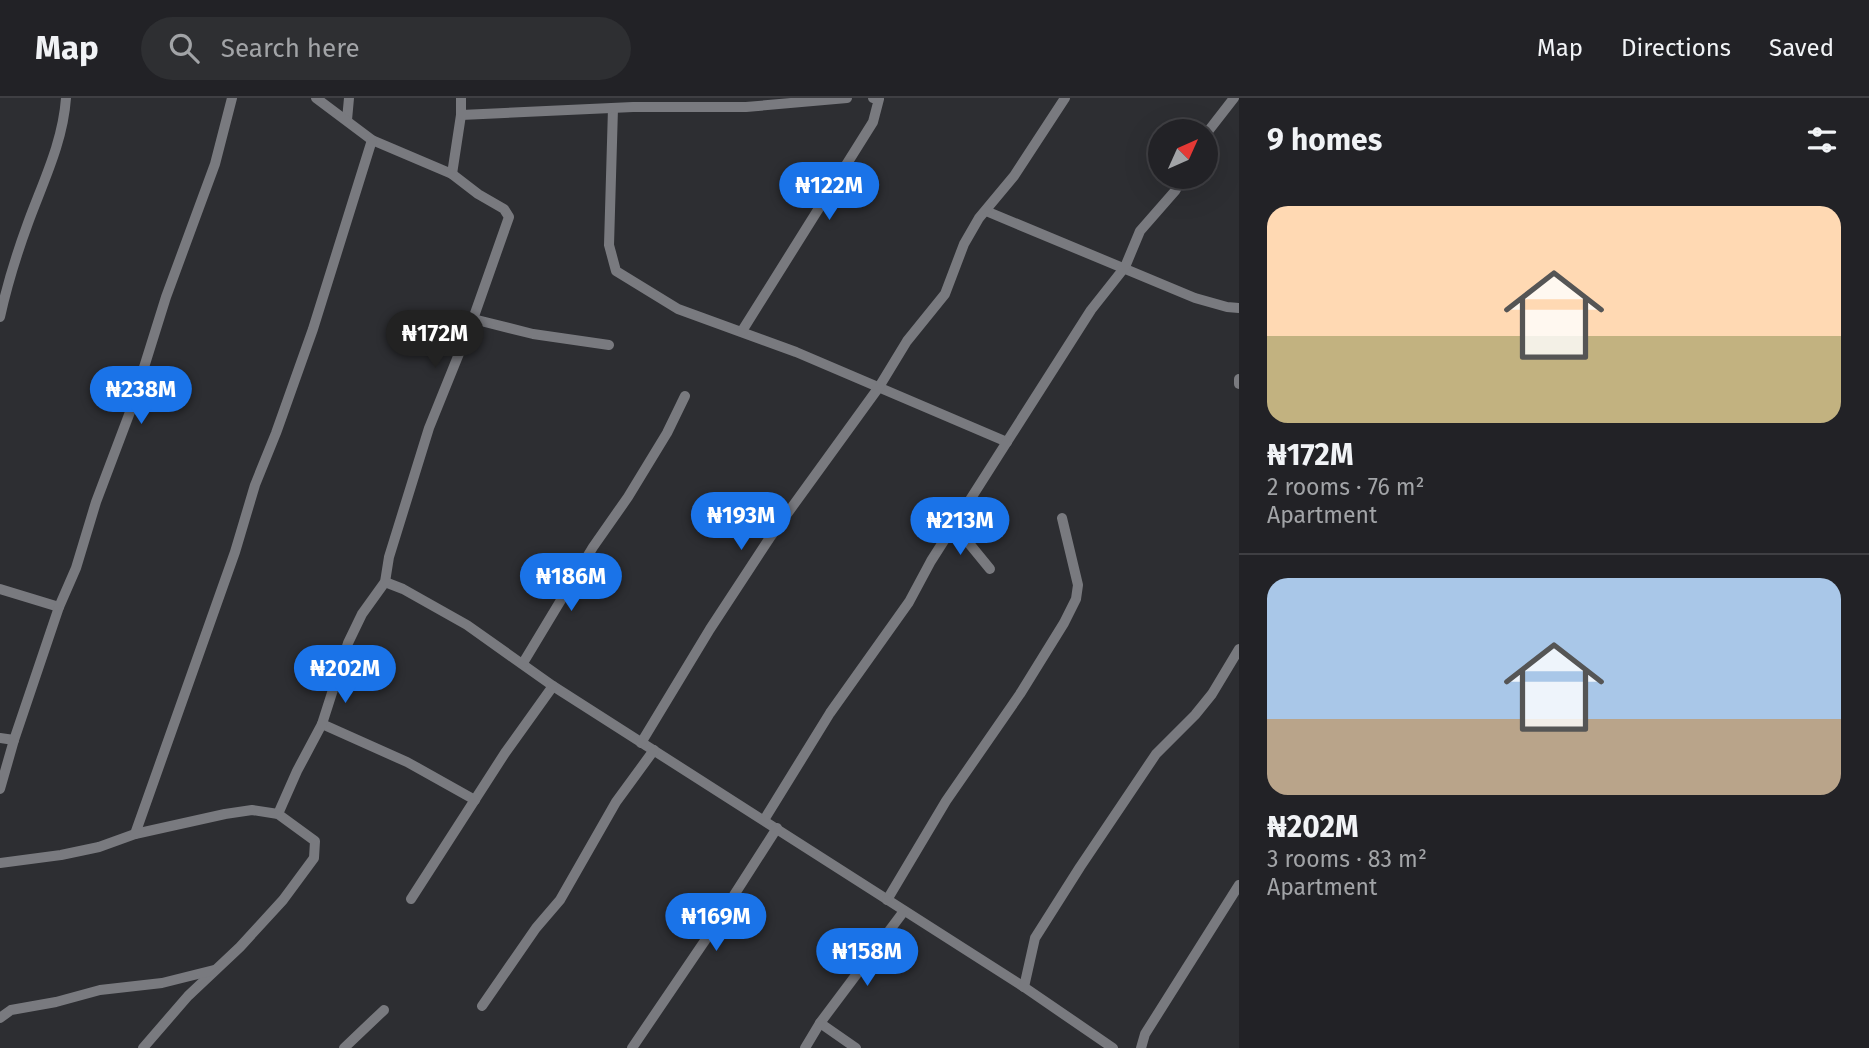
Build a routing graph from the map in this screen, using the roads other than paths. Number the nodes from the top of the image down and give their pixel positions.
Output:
1 (66, 98) edge
2 (232, 98) edge
3 (316, 98) edge
4 (349, 98) edge
5 (461, 98) edge
6 (847, 98) edge
7 (873, 98) edge
8 (1065, 98) edge
9 (1234, 98) edge
10 (809, 100) edge
11 (613, 108) junction
12 (461, 115) junction
13 (1218, 119) edge
14 (347, 120) junction
15 (372, 140) junction
16 (452, 174) junction
17 (1176, 189) edge
18 (986, 211) junction
19 (1125, 267) junction
20 (1239, 308) edge
21 (0, 317) edge
22 (473, 319) junction
23 (742, 331) junction
24 (609, 345) dead end
25 (1239, 379) edge
26 (1239, 384) edge
27 (879, 387) junction
28 (685, 396) dead end
29 (1007, 442) junction
30 (1062, 518) dead end
31 (954, 525) junction
32 (990, 569) dead end
33 (385, 582) junction
34 (0, 589) edge
35 (59, 607) junction
36 (1239, 649) edge
37 (523, 663) junction
38 (553, 686) junction
39 (322, 724) junction
40 (0, 737) edge
41 (14, 740) junction
42 (642, 743) junction
43 (654, 750) junction
44 (0, 789) edge
45 (475, 800) junction
46 (278, 814) junction
47 (764, 820) junction
48 (777, 828) junction
49 (135, 834) junction
50 (3, 862) edge
51 (1239, 886) edge
52 (411, 899) dead end
53 (887, 900) junction
54 (904, 911) junction
55 (214, 970) junction
56 (1024, 987) junction
57 (482, 1006) dead end
58 (384, 1010) dead end
59 (0, 1018) edge
60 (821, 1023) junction
61 (143, 1048) edge
62 (344, 1048) edge
63 (632, 1048) edge
64 (805, 1048) edge
65 (856, 1048) edge
66 (1114, 1048) edge
67 (1142, 1048) edge

1 - 21 street
2 - 35 street
3 - 14 street
4 - 14 street
5 - 12 street
6 - 10 street
7 - 23 street
8 - 18 street
9 - 13 street
10 - 11 street
11 - 12 street
11 - 23 street
12 - 16 street
14 - 15 street
15 - 16 street
15 - 49 street
16 - 22 street
17 - 19 street
18 - 19 street
18 - 27 street
19 - 20 street
19 - 29 street
22 - 24 street
22 - 33 street
23 - 27 street
25 - 26 street
27 - 29 street
27 - 42 street
28 - 37 street
29 - 31 street
30 - 53 street
31 - 32 street
31 - 47 street
33 - 37 street
33 - 39 street
34 - 35 street
35 - 41 street
36 - 56 street
37 - 38 street
38 - 42 street
38 - 45 street
39 - 45 street
39 - 46 street
40 - 41 street
41 - 44 street
42 - 43 street
43 - 47 street
43 - 57 street
45 - 52 street
46 - 49 street
46 - 55 street
47 - 48 street
48 - 53 street
48 - 63 street
49 - 50 street
51 - 67 street
53 - 54 street
54 - 56 street
54 - 60 street
55 - 59 street
55 - 61 street
56 - 66 street
58 - 62 street
60 - 64 street
60 - 65 street

